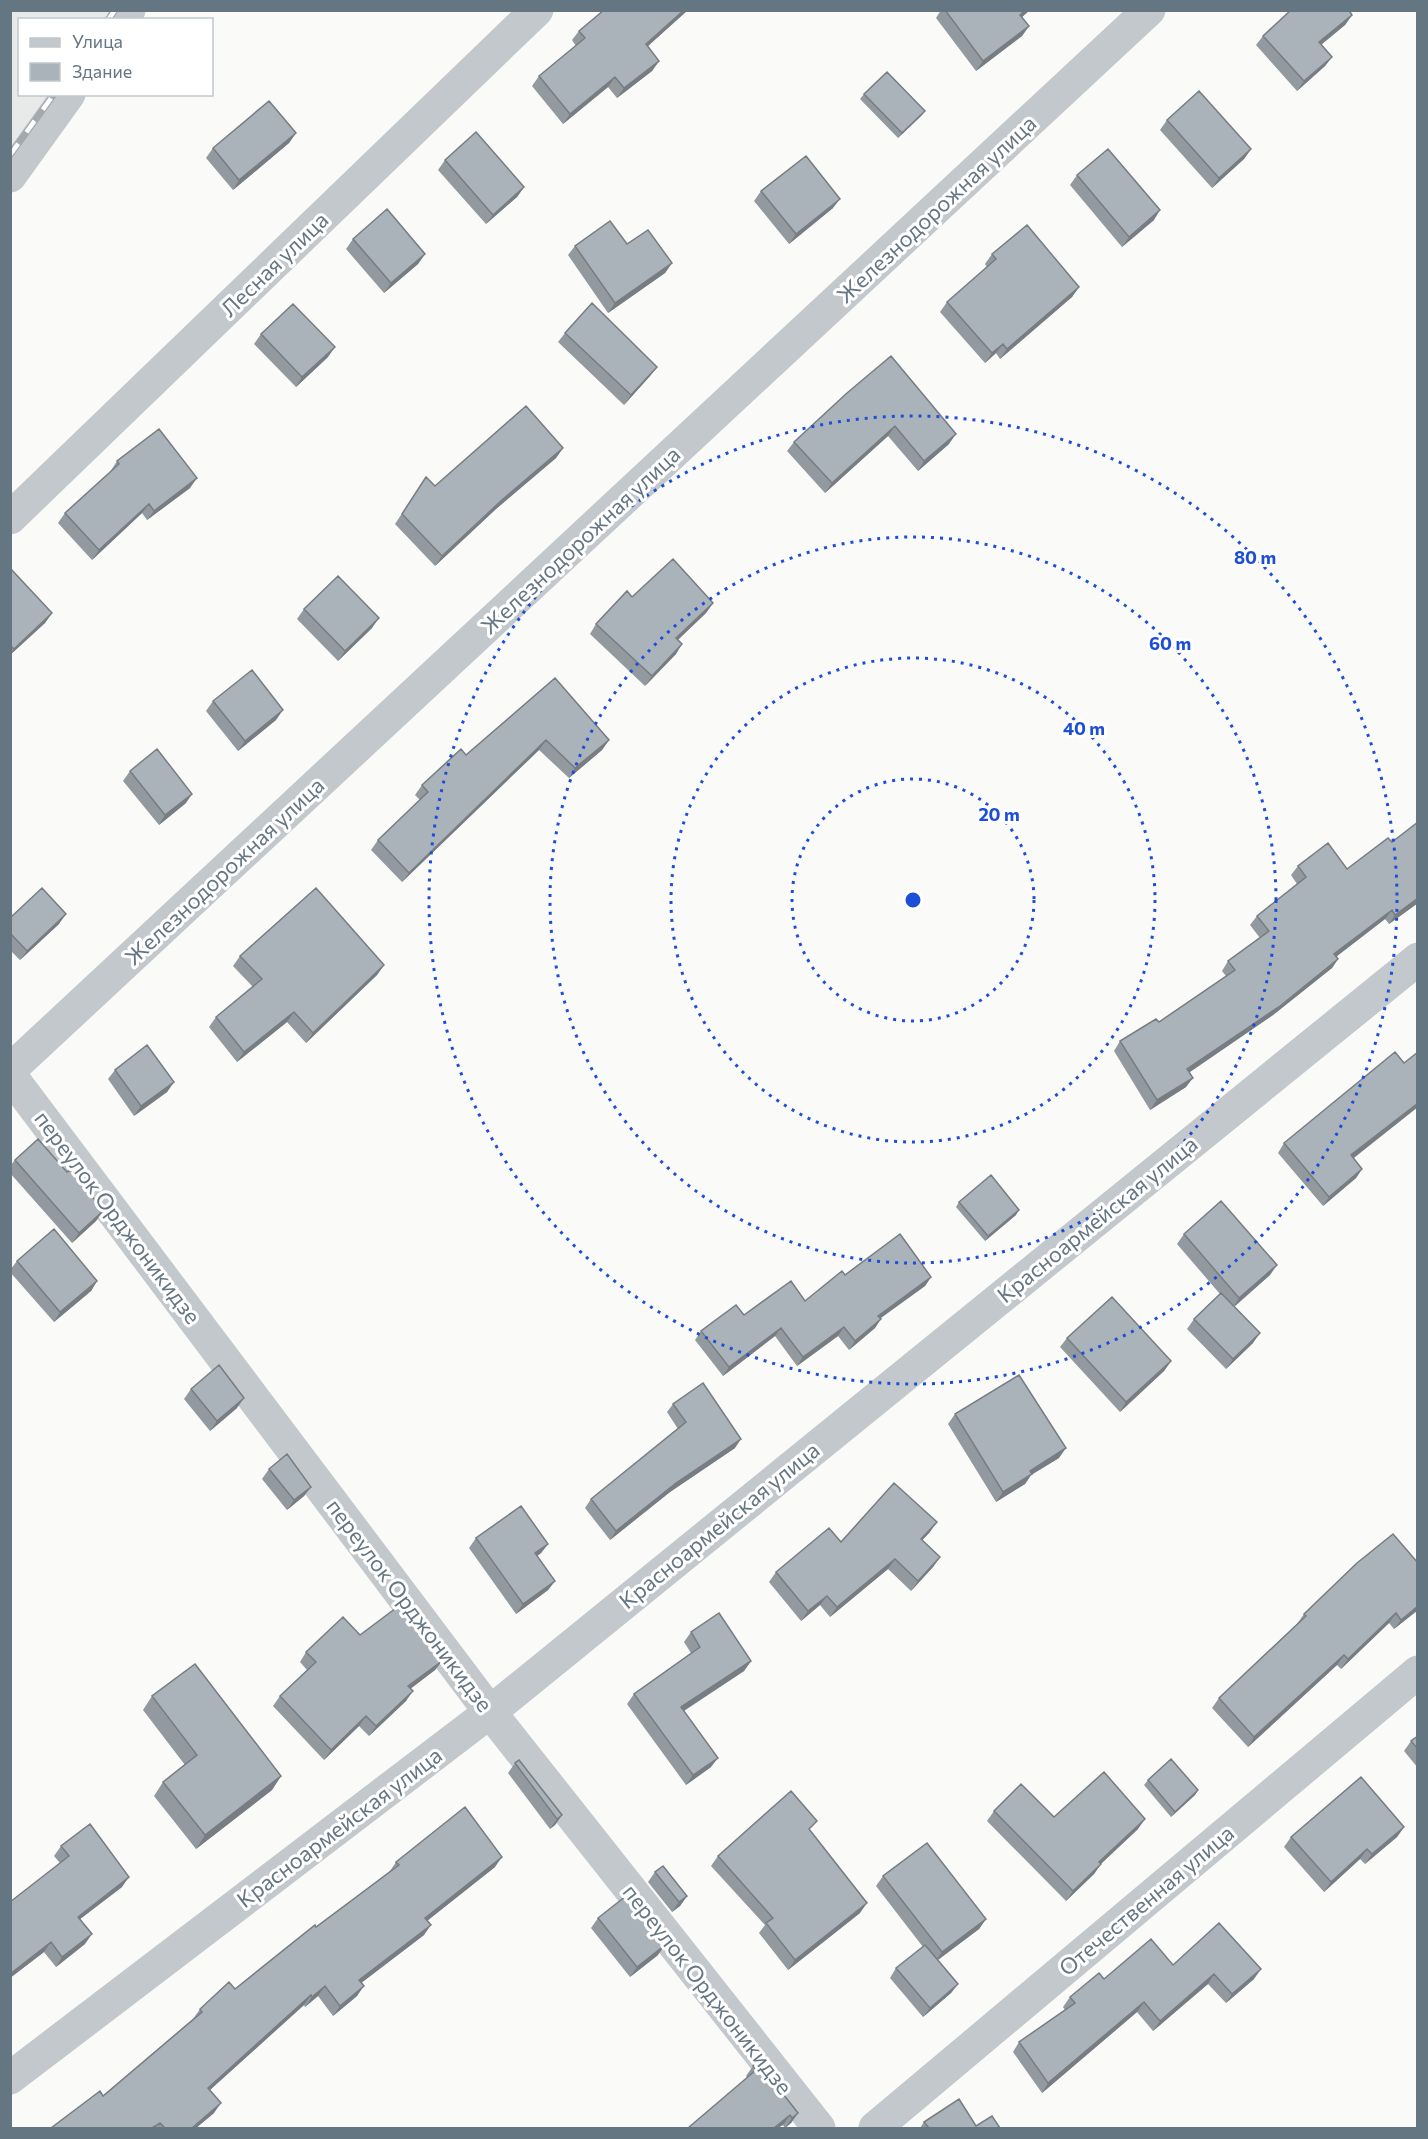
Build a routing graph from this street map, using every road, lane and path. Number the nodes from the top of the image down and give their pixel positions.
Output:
1 (537, 10) edge
2 (1149, 10) edge
3 (68, 96) edge
4 (10, 176) edge
5 (10, 518) edge
6 (1418, 959) edge
7 (10, 1070) edge
8 (10, 1075) edge
9 (1418, 1672) edge
10 (490, 1712) junction
11 (10, 2078) edge
12 (819, 2128) edge
13 (875, 2128) edge

1 - 5 street, Лесная улица
2 - 7 street, Железнодорожная улица
3 - 4 street
6 - 10 street, Красноармейская улица
8 - 10 street, переулок Орджоникидзе
9 - 13 street, Отечественная улица
10 - 11 street, Красноармейская улица
10 - 12 street, переулок Орджоникидзе

